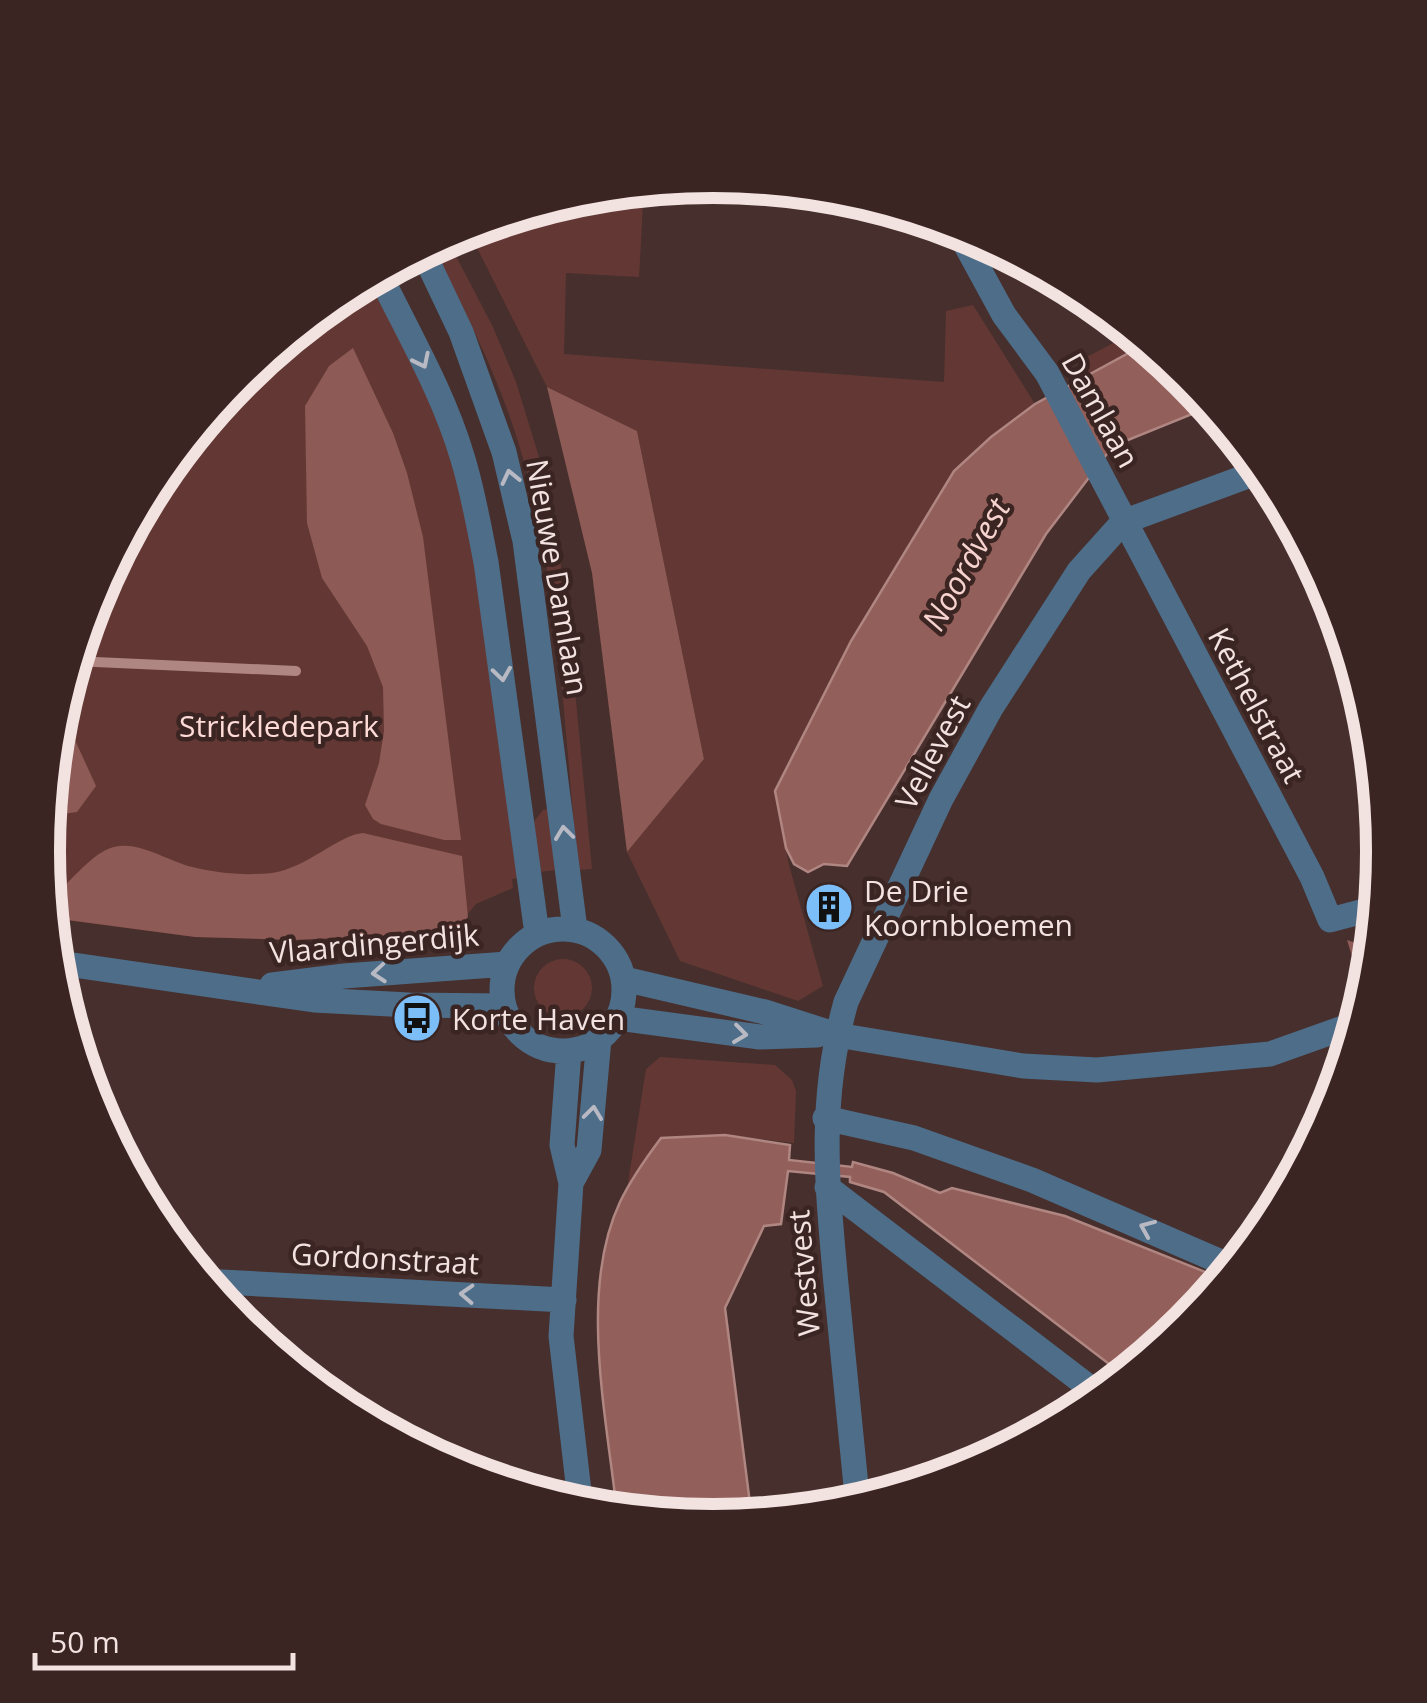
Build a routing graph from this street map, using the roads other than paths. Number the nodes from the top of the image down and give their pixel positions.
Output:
1 (968, 250) edge
2 (428, 263) edge
3 (385, 287) edge
4 (1248, 476) edge
5 (1123, 522) junction
6 (1364, 911) edge
7 (576, 929) junction
8 (537, 934) junction
9 (508, 964) junction
10 (71, 965) edge
11 (624, 979) junction
12 (247, 988) junction
13 (504, 1006) junction
14 (618, 1018) junction
15 (1343, 1028) edge
16 (837, 1035) junction
17 (599, 1039) junction
18 (568, 1050) junction
19 (826, 1118) junction
20 (571, 1182) junction
21 (828, 1188) junction
22 (1222, 1262) edge
23 (223, 1283) edge
24 (564, 1300) junction
25 (1088, 1387) edge
26 (856, 1489) edge
27 (579, 1490) edge

1 - 5 street, Damlaan
7 -> 2 street, Nieuwe Damlaan
3 -> 8 street
4 - 5 street
5 - 6 street, Kethelstraat
5 - 16 street, Vellevest
7 - 8 street
7 - 11 street
8 - 9 street
9 -> 12 street, Vlaardingerdijk
9 - 13 street
10 - 12 street, Vlaardingerdijk
11 - 14 street
11 - 16 street
12 - 13 street, Vlaardingerdijk
13 - 18 street
14 -> 16 street
14 - 17 street
15 - 16 street
16 - 19 street, Westvest
17 - 18 street
20 -> 17 street
18 - 20 street
19 - 21 street, Westvest
22 -> 19 street
20 - 24 street
21 - 25 street
21 - 26 street, Westvest
24 -> 23 street, Gordonstraat
24 - 27 street

